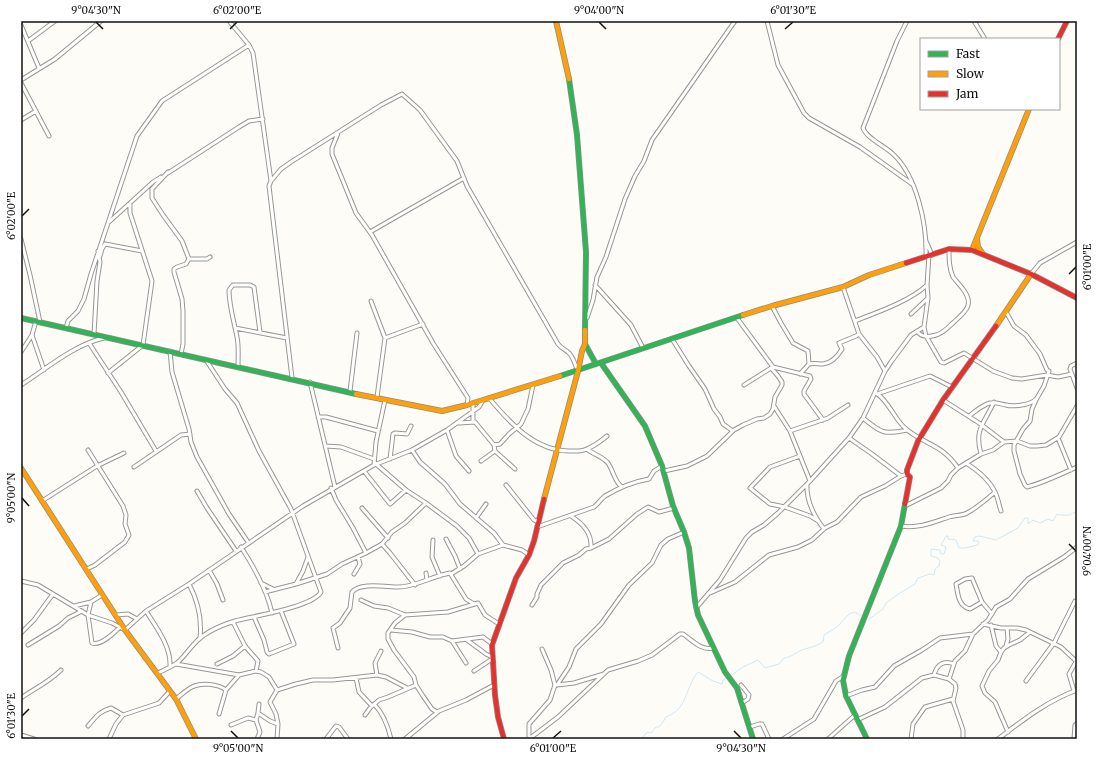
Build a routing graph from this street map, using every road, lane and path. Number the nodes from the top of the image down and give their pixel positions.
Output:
1 (55, 21) edge
2 (101, 21) edge
3 (229, 21) edge
4 (556, 21) edge
5 (736, 21) edge
6 (767, 21) edge
7 (907, 21) edge
8 (974, 21) edge
9 (1067, 21) edge
10 (21, 25) edge
11 (984, 38) edge
12 (1058, 38) edge
13 (28, 41) junction
14 (249, 45) junction
15 (39, 68) junction
16 (21, 81) edge
17 (1029, 110) edge
18 (36, 111) junction
19 (263, 119) junction
20 (21, 120) edge
21 (339, 132) junction
22 (49, 136) dead end
23 (168, 172) junction
24 (464, 178) junction
25 (271, 181) junction
26 (912, 184) junction
27 (130, 203) junction
28 (108, 224) junction
29 (370, 232) junction
30 (977, 237) junction
31 (21, 239) edge
32 (926, 241) junction
33 (1077, 242) edge
34 (949, 249) junction
35 (142, 250) junction
36 (972, 250) junction
37 (98, 251) junction
38 (984, 255) junction
39 (100, 256) junction
40 (929, 256) junction
41 (210, 257) dead end
42 (189, 259) junction
43 (1031, 274) junction
44 (595, 284) junction
45 (927, 285) junction
46 (843, 286) junction
47 (928, 298) junction
48 (1077, 298) edge
49 (371, 301) dead end
50 (772, 306) junction
51 (1006, 312) junction
52 (911, 314) dead end
53 (21, 318) edge
54 (737, 318) junction
55 (586, 320) junction
56 (855, 321) junction
57 (38, 322) junction
58 (423, 324) junction
59 (924, 327) junction
60 (66, 328) junction
61 (235, 328) junction
62 (917, 331) junction
63 (260, 332) junction
64 (357, 333) dead end
65 (94, 334) junction
66 (859, 334) junction
67 (32, 335) junction
68 (926, 336) junction
69 (105, 337) junction
70 (287, 338) junction
71 (386, 338) junction
72 (672, 339) junction
73 (89, 343) junction
74 (585, 344) junction
75 (143, 345) junction
76 (643, 348) junction
77 (170, 351) junction
78 (21, 352) edge
79 (181, 354) junction
80 (973, 358) junction
81 (205, 359) junction
82 (1077, 363) edge
83 (598, 364) junction
84 (809, 364) junction
85 (238, 366) junction
86 (772, 367) junction
87 (44, 370) junction
88 (578, 371) junction
89 (885, 371) junction
90 (108, 373) junction
91 (800, 374) junction
92 (1072, 374) junction
93 (1048, 375) junction
94 (292, 378) junction
95 (310, 382) junction
96 (21, 385) edge
97 (533, 385) junction
98 (744, 385) dead end
99 (952, 387) junction
100 (1077, 388) edge
101 (350, 391) junction
102 (876, 394) junction
103 (377, 397) junction
104 (489, 398) junction
105 (1037, 398) junction
106 (385, 400) junction
107 (483, 400) junction
108 (943, 400) junction
109 (994, 402) junction
110 (473, 404) junction
111 (848, 405) dead end
112 (468, 406) junction
113 (774, 406) junction
114 (1077, 406) edge
115 (473, 412) junction
116 (969, 416) junction
117 (318, 417) junction
118 (863, 418) junction
119 (823, 420) junction
120 (472, 422) junction
121 (458, 423) junction
122 (981, 425) junction
123 (411, 426) dead end
124 (516, 428) junction
125 (378, 430) junction
126 (447, 430) junction
127 (907, 430) junction
128 (733, 431) junction
129 (790, 431) junction
130 (190, 434) junction
131 (607, 436) dead end
132 (849, 438) junction
133 (920, 438) junction
134 (1058, 438) junction
135 (1016, 441) junction
136 (1004, 442) junction
137 (494, 445) junction
138 (326, 446) junction
139 (587, 449) junction
140 (88, 450) dead end
141 (412, 450) junction
142 (556, 450) junction
143 (156, 451) junction
144 (496, 451) junction
145 (124, 453) dead end
146 (981, 454) junction
147 (800, 456) junction
148 (374, 459) junction
149 (390, 459) junction
150 (481, 461) dead end
151 (966, 463) junction
152 (375, 465) junction
153 (97, 466) junction
154 (134, 466) dead end
155 (662, 466) junction
156 (1077, 467) edge
157 (21, 468) edge
158 (958, 468) junction
159 (515, 469) dead end
160 (1071, 470) junction
161 (364, 471) junction
162 (469, 471) dead end
163 (664, 471) junction
164 (907, 474) junction
165 (901, 476) junction
166 (810, 481) junction
167 (807, 484) junction
168 (506, 485) dead end
169 (622, 487) junction
170 (333, 488) junction
171 (406, 490) junction
172 (197, 491) dead end
173 (995, 492) junction
174 (42, 501) junction
175 (426, 503) junction
176 (486, 504) dead end
177 (905, 506) junction
178 (785, 507) junction
179 (362, 508) dead end
180 (674, 508) junction
181 (1001, 511) dead end
182 (293, 512) junction
183 (571, 516) junction
184 (476, 518) junction
185 (539, 520) junction
186 (818, 521) junction
187 (901, 526) junction
188 (537, 527) junction
189 (824, 529) junction
190 (684, 532) junction
191 (388, 538) junction
192 (446, 539) dead end
193 (434, 540) dead end
194 (248, 542) junction
195 (382, 544) junction
196 (503, 545) junction
197 (241, 547) junction
198 (1077, 547) edge
199 (591, 548) junction
200 (236, 551) junction
201 (366, 553) junction
202 (478, 554) junction
203 (529, 555) junction
204 (308, 557) junction
205 (358, 557) junction
206 (87, 569) junction
207 (460, 569) junction
208 (209, 570) junction
209 (426, 573) dead end
210 (354, 574) dead end
211 (451, 574) junction
212 (440, 576) junction
213 (316, 578) junction
214 (428, 580) junction
215 (21, 581) edge
216 (260, 582) junction
217 (189, 584) junction
218 (296, 584) junction
219 (415, 585) junction
220 (273, 589) junction
221 (265, 592) junction
222 (710, 593) junction
223 (53, 594) junction
224 (102, 595) junction
225 (223, 600) dead end
226 (361, 600) dead end
227 (1075, 601) dead end
228 (91, 602) junction
229 (982, 602) junction
230 (474, 604) junction
231 (532, 605) dead end
232 (74, 606) junction
233 (696, 608) junction
234 (82, 611) junction
235 (146, 611) junction
236 (281, 611) junction
237 (272, 613) junction
238 (992, 614) junction
239 (88, 615) junction
240 (115, 615) junction
241 (405, 615) junction
242 (254, 617) junction
243 (137, 619) junction
244 (233, 622) junction
245 (499, 624) junction
246 (984, 624) junction
247 (991, 625) junction
248 (122, 628) junction
249 (1007, 628) junction
250 (391, 630) junction
251 (1030, 632) junction
252 (21, 633) edge
253 (973, 634) junction
254 (200, 639) junction
255 (467, 640) junction
256 (452, 641) junction
257 (1054, 643) junction
258 (492, 644) junction
259 (28, 645) dead end
260 (245, 646) junction
261 (1006, 646) junction
262 (338, 648) dead end
263 (713, 648) junction
264 (542, 649) dead end
265 (381, 651) dead end
266 (1001, 652) junction
267 (492, 658) junction
268 (1077, 661) edge
269 (466, 663) dead end
270 (176, 664) junction
271 (217, 664) dead end
272 (954, 664) junction
273 (170, 666) junction
274 (61, 670) dead end
275 (256, 671) junction
276 (474, 671) dead end
277 (158, 673) junction
278 (604, 674) junction
279 (239, 675) junction
280 (376, 675) junction
281 (934, 675) junction
282 (844, 676) junction
283 (356, 678) junction
284 (949, 679) junction
285 (1026, 681) dead end
286 (416, 685) junction
287 (494, 685) junction
288 (556, 685) junction
289 (741, 685) dead end
290 (407, 688) junction
291 (226, 690) junction
292 (277, 690) junction
293 (1076, 690) edge
294 (170, 691) junction
295 (846, 696) junction
296 (21, 698) edge
297 (176, 699) junction
298 (953, 699) junction
299 (742, 703) junction
300 (259, 704) dead end
301 (373, 705) junction
302 (437, 712) junction
303 (258, 713) junction
304 (123, 714) junction
305 (219, 714) dead end
306 (365, 715) dead end
307 (856, 718) junction
308 (256, 720) junction
309 (278, 724) junction
310 (1077, 724) edge
311 (231, 725) dead end
312 (88, 726) dead end
313 (750, 727) junction
314 (1008, 732) junction
315 (790, 734) junction
316 (21, 735) edge
317 (34, 739) edge
318 (109, 739) edge
319 (196, 739) edge
320 (257, 739) edge
321 (277, 739) edge
322 (326, 739) edge
323 (348, 739) edge
324 (391, 739) edge
325 (405, 739) edge
326 (504, 739) edge
327 (529, 739) edge
328 (754, 739) edge
329 (769, 739) edge
330 (782, 739) edge
331 (793, 739) edge
332 (828, 739) edge
333 (868, 739) edge
334 (912, 739) edge
335 (963, 739) edge
336 (998, 739) edge
337 (1074, 739) edge

1 - 13 street
2 - 15 street
3 - 14 street
4 - 55 street
5 - 44 street
6 - 26 street
7 - 26 street
8 - 11 street
9 - 12 street
10 - 13 street
13 - 15 street
14 - 19 street
14 - 28 street
15 - 16 street
16 - 18 street
17 - 30 street
18 - 20 street
18 - 22 street
19 - 23 street
19 - 25 street
21 - 24 street
21 - 25 street
21 - 29 street
23 - 27 street
23 - 42 street
24 - 29 street
24 - 88 street
25 - 70 street
26 - 32 street
27 - 28 street
27 - 35 street
28 - 37 street
29 - 58 street
30 - 36 street
30 - 38 street
31 - 57 street
32 - 40 street
32 - 40 street
33 - 43 street
34 - 36 street
34 - 40 street
34 - 68 street
35 - 39 street
35 - 75 street
36 - 38 street
37 - 39 street
37 - 60 street
38 - 43 street
39 - 65 street
40 - 45 street
40 - 46 street
41 - 42 street
42 - 79 street
43 - 48 street
43 - 51 street
44 - 55 street
44 - 76 street
45 - 47 street
45 - 56 street
46 - 50 street
46 - 56 street
47 - 52 street
47 - 59 street
49 - 71 street
50 - 54 street
50 - 84 street
51 - 80 street
51 - 93 street
53 - 57 street
54 - 72 street
54 - 86 street
55 - 74 street
56 - 66 street
57 - 60 street
57 - 67 street
58 - 71 street
58 - 112 street
59 - 62 street
59 - 68 street
60 - 65 street
61 - 63 street
61 - 63 street
61 - 85 street
62 - 68 street
62 - 89 street
63 - 70 street
64 - 101 street
65 - 69 street
66 - 84 street
66 - 89 street
67 - 78 street
67 - 87 street
68 - 80 street
69 - 73 street
69 - 75 street
70 - 94 street
71 - 103 street
72 - 76 street
72 - 128 street
73 - 87 street
73 - 90 street
74 - 83 street
74 - 88 street
75 - 77 street
75 - 90 street
76 - 83 street
77 - 79 street
77 - 130 street
79 - 81 street
80 - 93 street
80 - 99 street
81 - 85 street
81 - 182 street
82 - 92 street
83 - 88 street
83 - 155 street
84 - 91 street
85 - 94 street
86 - 91 street
86 - 98 street
86 - 113 street
87 - 96 street
88 - 97 street
88 - 142 street
89 - 102 street
90 - 143 street
91 - 119 street
92 - 93 street
92 - 100 street
93 - 105 street
94 - 95 street
95 - 101 street
95 - 117 street
97 - 104 street
97 - 124 street
99 - 102 street
99 - 108 street
101 - 103 street
102 - 118 street
102 - 127 street
103 - 106 street
104 - 107 street
104 - 124 street
105 - 109 street
105 - 135 street
106 - 112 street
106 - 125 street
107 - 110 street
107 - 115 street
108 - 116 street
108 - 133 street
109 - 116 street
109 - 122 street
110 - 112 street
110 - 115 street
111 - 119 street
113 - 128 street
113 - 129 street
114 - 134 street
115 - 120 street
115 - 121 street
116 - 122 street
117 - 125 street
117 - 138 street
118 - 127 street
118 - 132 street
119 - 129 street
120 - 121 street
120 - 137 street
121 - 126 street
122 - 136 street
122 - 146 street
123 - 149 street
124 - 137 street
124 - 142 street
125 - 148 street
126 - 141 street
126 - 162 street
127 - 133 street
128 - 163 street
129 - 147 street
130 - 143 street
130 - 194 street
131 - 139 street
132 - 165 street
132 - 166 street
133 - 158 street
133 - 164 street
134 - 135 street
134 - 160 street
135 - 136 street
135 - 160 street
136 - 146 street
137 - 144 street
138 - 148 street
138 - 170 street
139 - 142 street
139 - 169 street
140 - 153 street
141 - 149 street
141 - 184 street
142 - 185 street
143 - 154 street
144 - 150 street
144 - 159 street
145 - 153 street
146 - 151 street
147 - 166 street
147 - 178 street
148 - 152 street
149 - 152 street
151 - 158 street
151 - 173 street
152 - 161 street
152 - 171 street
153 - 174 street
153 - 206 street
155 - 163 street
155 - 169 street
156 - 160 street
157 - 174 street
158 - 177 street
161 - 170 street
161 - 171 street
163 - 180 street
164 - 165 street
164 - 177 street
165 - 189 street
166 - 167 street
167 - 178 street
167 - 186 street
168 - 185 street
169 - 183 street
170 - 182 street
170 - 201 street
171 - 175 street
172 - 200 street
173 - 181 street
173 - 187 street
174 - 206 street
175 - 191 street
175 - 202 street
176 - 184 street
177 - 187 street
178 - 186 street
178 - 222 street
179 - 191 street
180 - 190 street
180 - 199 street
182 - 194 street
182 - 204 street
183 - 188 street
183 - 199 street
184 - 196 street
185 - 188 street
186 - 189 street
187 - 282 street
188 - 203 street
189 - 222 street
190 - 233 street
190 - 288 street
191 - 195 street
192 - 207 street
193 - 212 street
194 - 197 street
195 - 201 street
195 - 219 street
196 - 202 street
196 - 203 street
197 - 200 street
197 - 216 street
198 - 238 street
199 - 231 street
200 - 208 street
201 - 205 street
202 - 207 street
203 - 245 street
204 - 213 street
204 - 218 street
205 - 210 street
205 - 213 street
206 - 224 street
207 - 211 street
208 - 217 street
208 - 225 street
209 - 214 street
211 - 212 street
211 - 230 street
212 - 214 street
213 - 218 street
213 - 236 street
214 - 219 street
215 - 223 street
216 - 220 street
216 - 221 street
217 - 235 street
217 - 254 street
218 - 220 street
219 - 262 street
220 - 221 street
221 - 237 street
222 - 233 street
223 - 232 street
223 - 252 street
224 - 228 street
224 - 240 street
226 - 241 street
227 - 257 street
228 - 232 street
228 - 239 street
229 - 229 street
229 - 238 street
230 - 241 street
230 - 245 street
232 - 234 street
233 - 263 street
234 - 239 street
234 - 259 street
235 - 243 street
235 - 273 street
236 - 237 street
236 - 242 street
237 - 242 street
238 - 246 street
239 - 248 street
239 - 248 street
240 - 243 street
240 - 248 street
241 - 250 street
242 - 244 street
243 - 248 street
244 - 254 street
244 - 260 street
245 - 258 street
246 - 247 street
246 - 253 street
247 - 249 street
247 - 266 street
248 - 277 street
249 - 251 street
249 - 261 street
250 - 256 street
250 - 286 street
251 - 257 street
251 - 261 street
253 - 272 street
253 - 295 street
254 - 270 street
255 - 256 street
255 - 258 street
255 - 267 street
256 - 269 street
257 - 268 street
257 - 285 street
258 - 267 street
260 - 271 street
260 - 275 street
261 - 266 street
263 - 278 street
263 - 299 street
264 - 288 street
265 - 280 street
266 - 314 street
267 - 276 street
267 - 287 street
268 - 293 street
270 - 273 street
270 - 279 street
272 - 281 street
272 - 284 street
273 - 277 street
274 - 296 street
275 - 279 street
275 - 292 street
277 - 294 street
278 - 288 street
278 - 327 street
279 - 291 street
280 - 283 street
280 - 290 street
281 - 284 street
281 - 307 street
282 - 295 street
282 - 315 street
283 - 292 street
283 - 301 street
284 - 298 street
286 - 290 street
286 - 302 street
287 - 302 street
287 - 326 street
288 - 327 street
289 - 299 street
290 - 301 street
291 - 297 street
291 - 305 street
292 - 309 street
293 - 314 street
294 - 297 street
294 - 304 street
295 - 307 street
297 - 319 street
298 - 334 street
298 - 335 street
299 - 313 street
300 - 303 street
301 - 306 street
301 - 324 street
302 - 325 street
303 - 308 street
303 - 309 street
304 - 312 street
304 - 318 street
307 - 332 street
307 - 333 street
308 - 311 street
308 - 320 street
309 - 321 street
310 - 337 street
313 - 328 street
313 - 329 street
314 - 336 street
315 - 330 street
315 - 331 street
316 - 317 street
322 - 323 street

